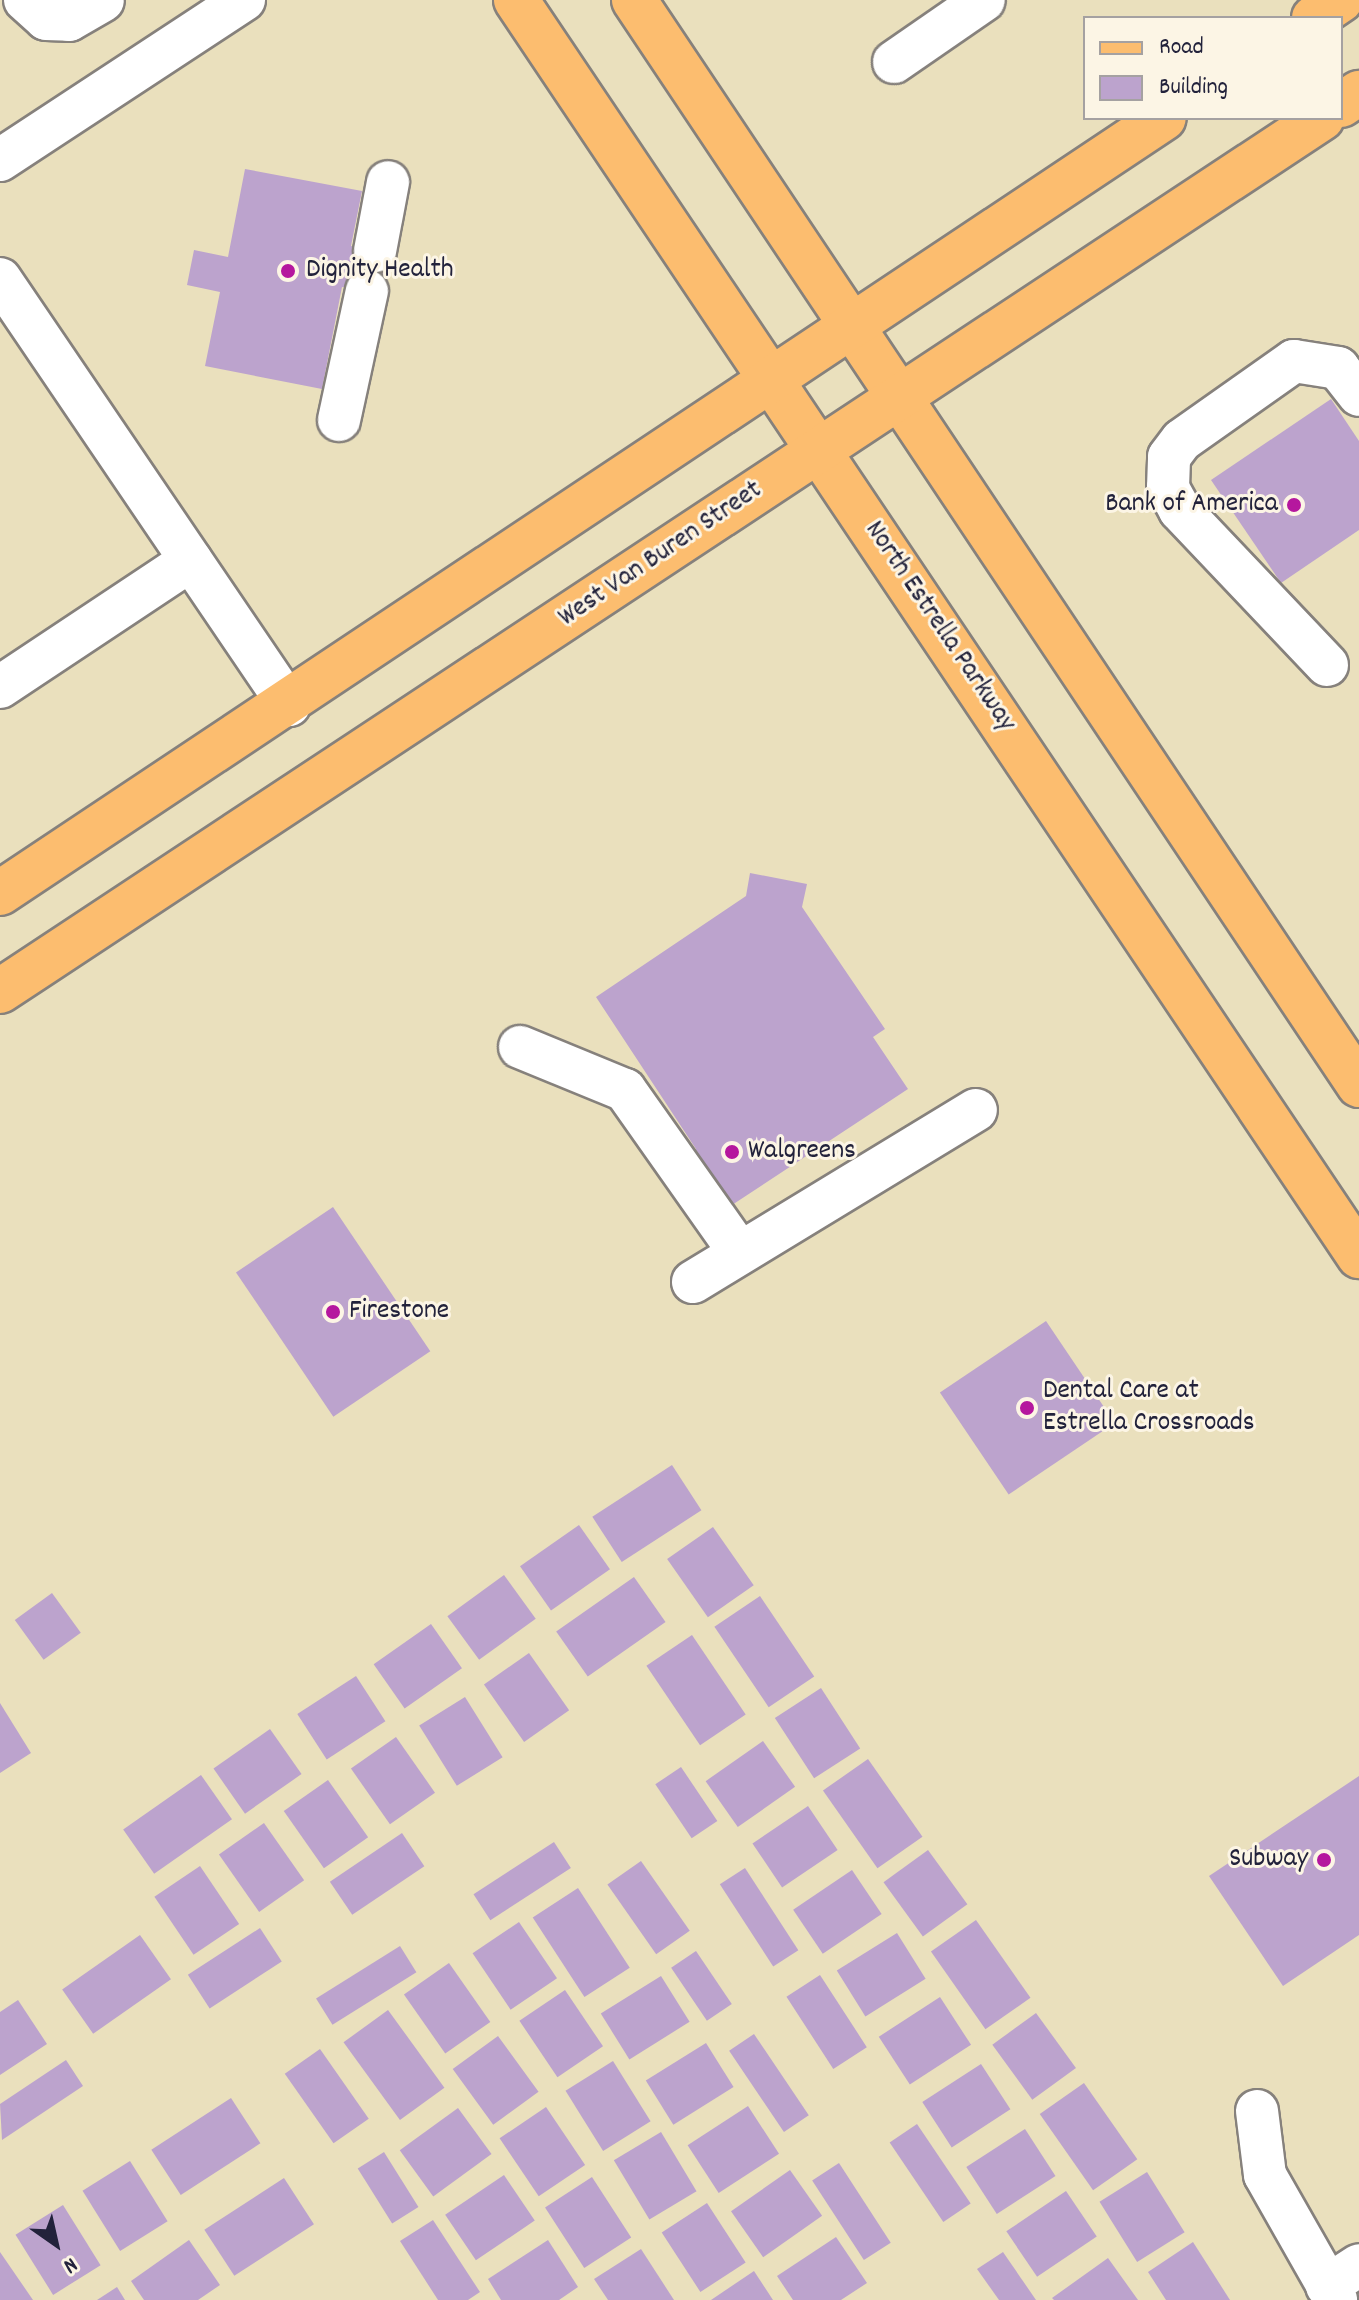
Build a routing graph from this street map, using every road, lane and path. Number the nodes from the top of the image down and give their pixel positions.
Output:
1 (25, 0) edge
2 (103, 0) edge
3 (244, 0) edge
4 (516, 0) edge
5 (634, 0) edge
6 (984, 0) edge
7 (1341, 0) edge
8 (1317, 16) edge
9 (894, 62) dead end
10 (1161, 120) edge
11 (1319, 120) edge
12 (0, 160) edge
13 (388, 182) dead end
14 (375, 251) dead end
15 (0, 279) edge
16 (367, 291) dead end
17 (853, 326) junction
18 (771, 382) junction
19 (1359, 395) edge
20 (901, 396) junction
21 (339, 420) dead end
22 (820, 449) junction
23 (191, 560) junction
24 (1327, 665) dead end
25 (0, 687) edge
26 (289, 705) junction
27 (0, 893) edge
28 (0, 991) edge
29 (520, 1047) dead end
30 (1359, 1085) edge
31 (976, 1110) dead end
32 (740, 1253) junction
33 (1359, 1256) edge
34 (693, 1282) dead end
35 (1257, 2111) dead end
36 (1341, 2284) edge

1 - 2 lane
3 - 12 lane
4 - 18 main road, North Estrella Parkway
5 - 17 main road
6 - 9 lane
7 - 8 main road
10 - 17 main road
11 - 20 main road, West Van Buren Street
13 - 14 lane
15 - 23 lane
16 - 21 lane
17 - 18 main road
17 - 20 main road
18 - 22 main road, North Estrella Parkway
18 - 26 main road
19 - 24 lane
20 - 22 main road, West Van Buren Street
20 - 30 main road
22 - 28 main road, West Van Buren Street
22 - 33 main road, North Estrella Parkway
23 - 25 lane
23 - 26 lane
26 - 27 main road
29 - 32 lane
31 - 32 lane
32 - 34 lane
35 - 36 lane

